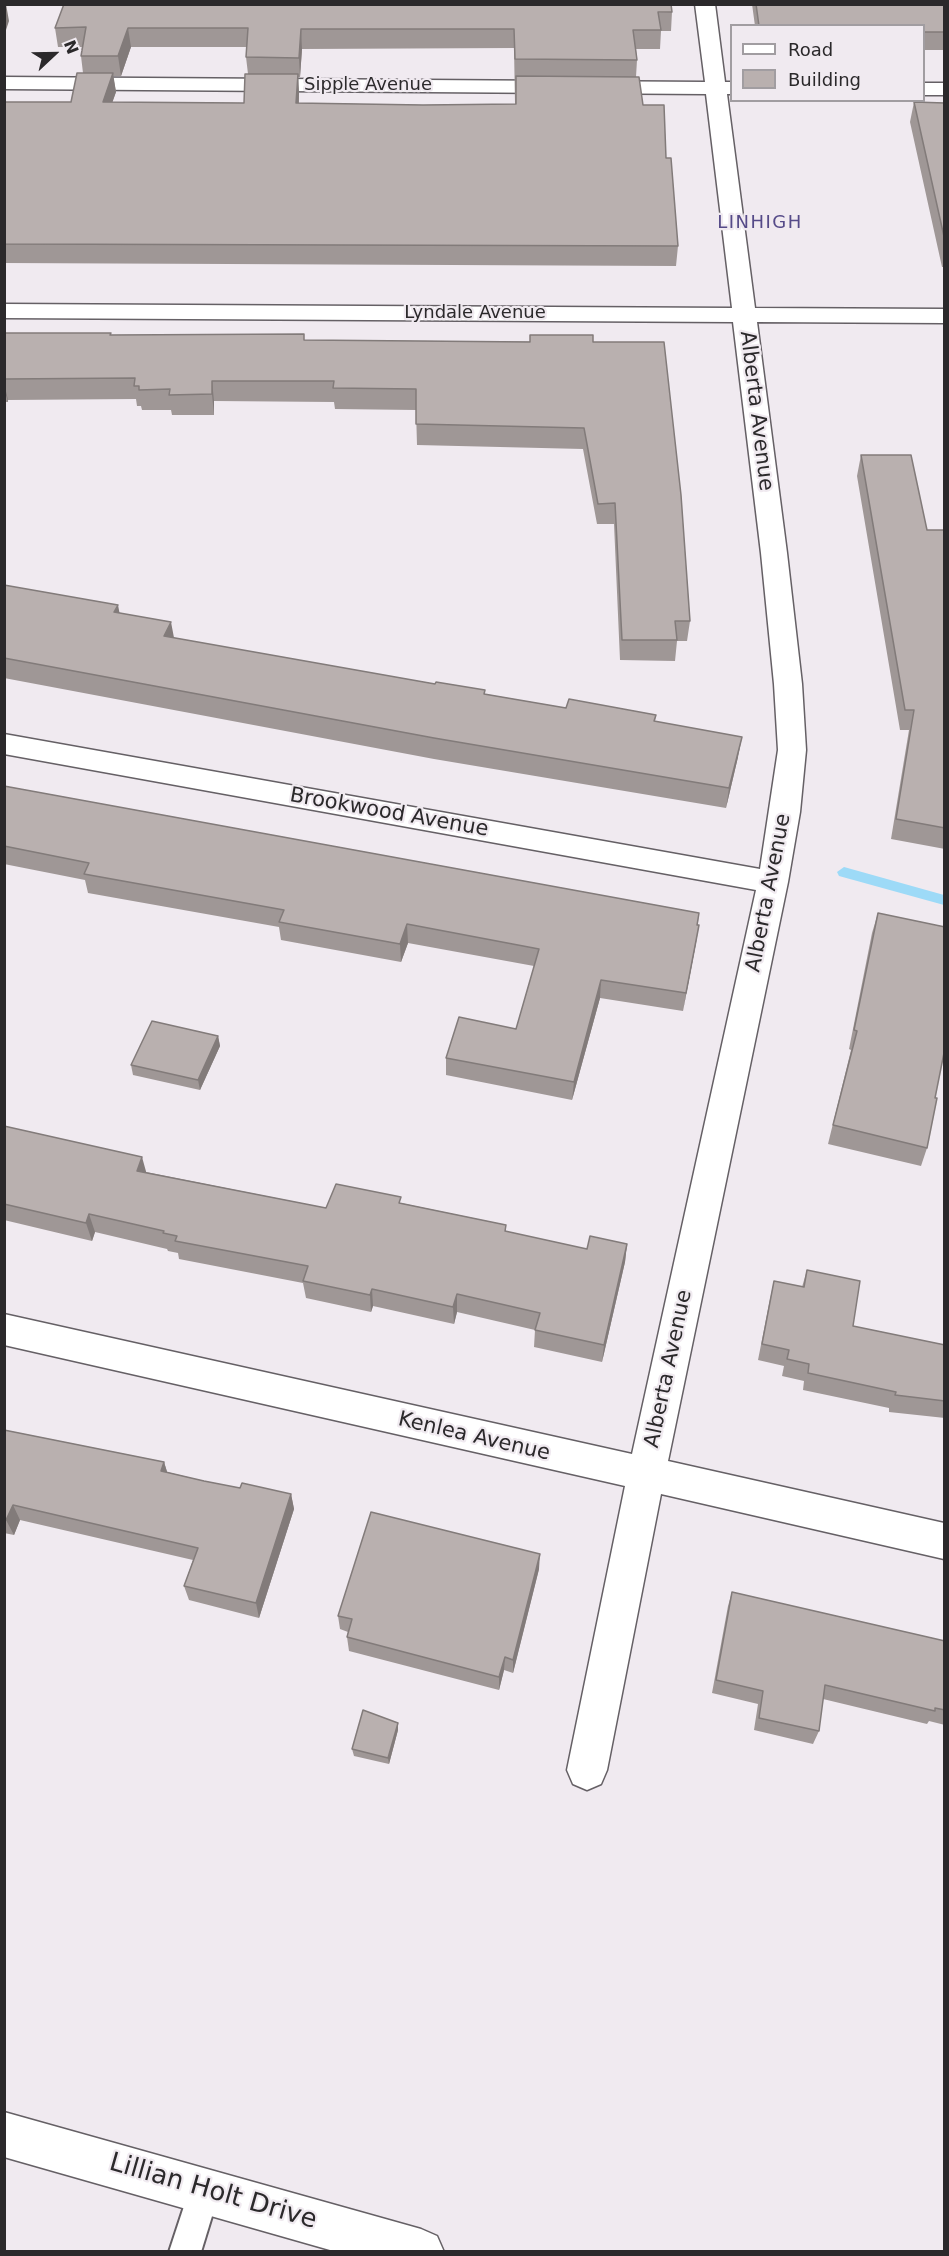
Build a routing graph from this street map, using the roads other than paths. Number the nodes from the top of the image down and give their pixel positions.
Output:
1 (705, 4) edge
2 (4, 82) edge
3 (723, 88) edge
4 (925, 89) edge
5 (945, 89) edge
6 (4, 311) edge
7 (744, 315) junction
8 (945, 316) edge
9 (4, 744) edge
10 (773, 882) junction
11 (4, 1329) edge
12 (646, 1476) junction
13 (945, 1542) edge
14 (587, 1770) dead end
15 (4, 2134) edge
16 (204, 2190) junction
17 (185, 2252) edge
18 (421, 2252) edge

1 - 3 street, Alberta Avenue
2 - 3 street, Sipple Avenue
3 - 7 street, Alberta Avenue
4 - 5 street
6 - 7 street, Lyndale Avenue
7 - 8 street, Lyndale Avenue
7 - 10 street, Alberta Avenue
9 - 10 street, Brookwood Avenue
10 - 12 street, Alberta Avenue
11 - 12 street, Kenlea Avenue
12 - 13 street, Kenlea Avenue
12 - 14 street, Alberta Avenue
15 - 16 street, Lillian Holt Drive
16 - 17 lane
16 - 18 street, Lillian Holt Drive

